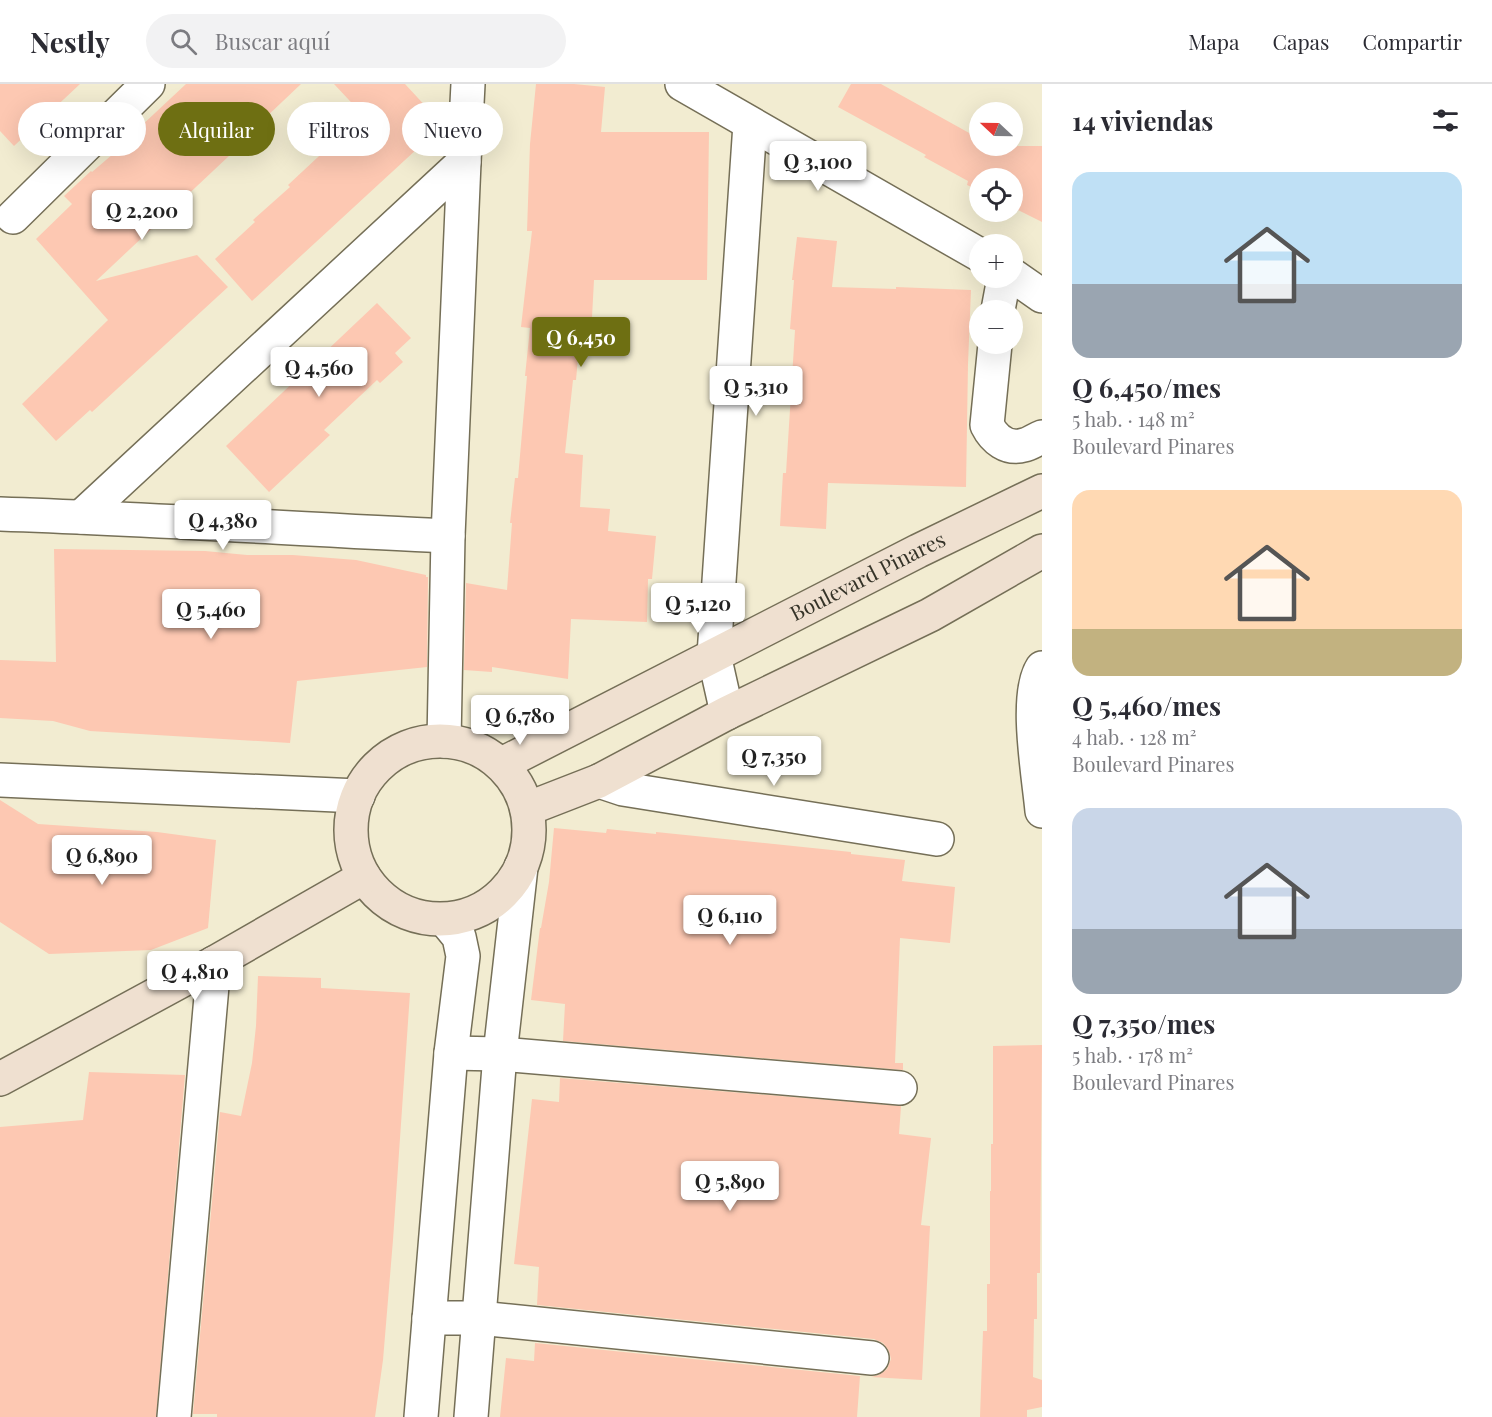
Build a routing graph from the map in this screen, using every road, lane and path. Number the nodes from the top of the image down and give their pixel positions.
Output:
1 (148, 84) edge
2 (468, 84) edge
3 (682, 84) edge
4 (750, 124) junction
5 (464, 162) junction
6 (13, 217) dead end
7 (969, 249) edge
8 (1023, 283) edge
9 (1042, 296) edge
10 (994, 354) edge
11 (1042, 437) edge
12 (1042, 491) edge
13 (0, 514) edge
14 (81, 517) junction
15 (448, 536) junction
16 (1042, 550) edge
17 (714, 655) junction
18 (1042, 668) edge
19 (728, 713) junction
20 (444, 741) junction
21 (502, 764) junction
22 (0, 780) edge
23 (599, 781) junction
24 (358, 796) junction
25 (527, 809) junction
26 (1042, 811) edge
27 (938, 839) dead end
28 (521, 867) junction
29 (364, 877) junction
30 (445, 920) junction
31 (214, 963) junction
32 (451, 1053) junction
33 (500, 1054) junction
34 (4, 1075) edge
35 (900, 1088) dead end
36 (429, 1318) junction
37 (479, 1318) junction
38 (872, 1358) dead end
39 (174, 1417) edge
40 (422, 1417) edge
41 (471, 1417) edge

1 - 6 street
2 - 5 street
3 - 4 street
4 - 7 street
4 - 17 street
5 - 14 street
5 - 15 street
8 - 9 street
10 - 11 street
12 - 17 street, Boulevard Pinares
13 - 14 street
14 - 15 street
15 - 20 street
16 - 19 street
17 - 19 street
17 - 21 street, Boulevard Pinares
18 - 26 street
19 - 23 street
20 - 21 street
20 - 24 street
21 - 25 street
22 - 24 street
23 - 25 street
23 - 27 street
24 - 29 street
25 - 28 street
28 - 30 street
28 - 33 street
29 - 30 street
29 - 31 street
30 - 32 street
31 - 34 street
31 - 39 street
32 - 33 street
32 - 36 street
33 - 35 street
33 - 37 street
36 - 37 street
36 - 40 street
37 - 38 street
37 - 41 street

